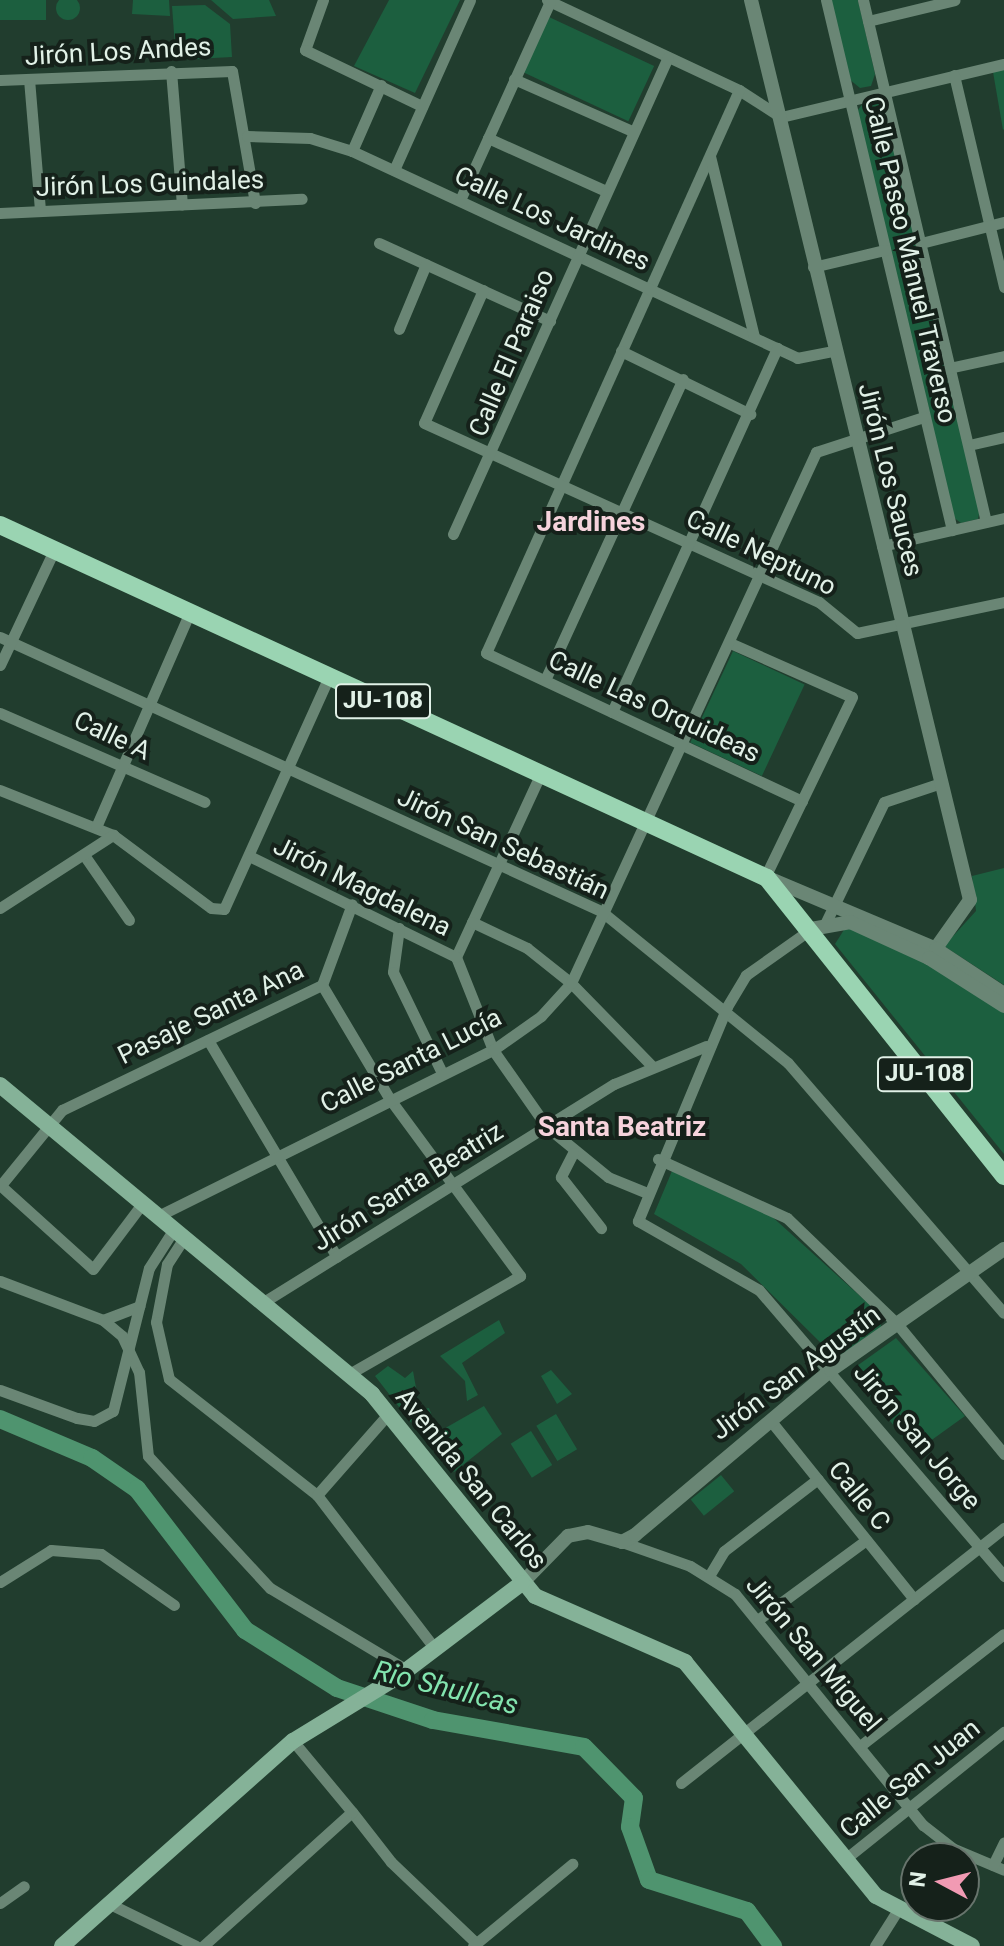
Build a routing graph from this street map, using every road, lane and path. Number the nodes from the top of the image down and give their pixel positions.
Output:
1 (323, 0) edge
2 (470, 0) edge
3 (751, 0) edge
4 (826, 0) edge
5 (863, 0) edge
6 (955, 0) edge
7 (549, 1) edge
8 (941, 2) edge
9 (868, 21) junction
10 (668, 57) junction
11 (1004, 64) edge
12 (171, 71) junction
13 (954, 75) junction
14 (29, 79) junction
15 (514, 79) junction
16 (0, 80) edge
17 (381, 85) junction
18 (739, 90) junction
19 (884, 92) junction
20 (851, 101) junction
21 (422, 106) junction
22 (781, 117) junction
23 (632, 131) junction
24 (247, 136) junction
25 (488, 138) junction
26 (352, 151) junction
27 (710, 156) junction
28 (394, 170) junction
29 (606, 191) junction
30 (302, 199) dead end
31 (460, 200) junction
32 (255, 203) junction
33 (182, 205) junction
34 (40, 211) junction
35 (0, 213) edge
36 (1004, 222) edge
37 (990, 225) junction
38 (379, 243) dead end
39 (921, 243) junction
40 (885, 250) junction
41 (578, 255) junction
42 (426, 264) junction
43 (813, 267) junction
44 (1004, 287) edge
45 (650, 289) junction
46 (483, 290) junction
47 (550, 321) junction
48 (399, 329) dead end
49 (754, 337) junction
50 (777, 348) junction
51 (621, 351) junction
52 (833, 351) junction
53 (1004, 356) edge
54 (949, 368) junction
55 (683, 379) junction
56 (750, 414) junction
57 (924, 417) junction
58 (855, 434) junction
59 (1004, 437) edge
60 (969, 445) junction
61 (492, 454) junction
62 (563, 485) junction
63 (625, 514) junction
64 (1004, 518) edge
65 (986, 522) junction
66 (0, 525) edge
67 (952, 530) junction
68 (453, 534) dead end
69 (690, 543) junction
70 (882, 546) junction
71 (54, 550) junction
72 (762, 575) junction
73 (1004, 602) edge
74 (190, 612) junction
75 (903, 625) junction
76 (5, 639) edge
77 (730, 643) junction
78 (0, 665) edge
79 (329, 676) junction
80 (545, 680) junction
81 (149, 705) junction
82 (612, 712) junction
83 (0, 713) edge
84 (683, 745) junction
85 (123, 765) junction
86 (289, 769) junction
87 (541, 773) junction
88 (941, 783) junction
89 (0, 790) edge
90 (802, 801) junction
91 (205, 802) dead end
92 (647, 822) junction
93 (96, 827) junction
94 (113, 835) junction
95 (84, 855) junction
96 (249, 856) junction
97 (499, 865) junction
98 (766, 877) junction
99 (352, 904) junction
100 (837, 904) junction
101 (0, 908) edge
102 (601, 911) junction
103 (129, 920) dead end
104 (472, 922) junction
105 (818, 926) junction
106 (399, 928) junction
107 (932, 954) junction
108 (456, 957) junction
109 (571, 983) junction
110 (322, 985) junction
111 (1004, 994) edge
112 (1004, 1006) edge
113 (727, 1007) junction
114 (208, 1040) junction
115 (706, 1046) junction
116 (493, 1050) junction
117 (653, 1067) junction
118 (442, 1073) junction
119 (2, 1091) edge
120 (389, 1098) junction
121 (47, 1124) junction
122 (547, 1127) junction
123 (573, 1153) junction
124 (277, 1155) junction
125 (658, 1159) junction
126 (1004, 1176) edge
127 (0, 1185) edge
128 (451, 1186) junction
129 (647, 1193) junction
130 (142, 1204) junction
131 (158, 1216) junction
132 (601, 1228) dead end
133 (179, 1233) junction
134 (1004, 1249) edge
135 (337, 1257) junction
136 (973, 1272) junction
137 (0, 1281) edge
138 (262, 1303) junction
139 (139, 1306) junction
140 (1004, 1313) edge
141 (103, 1320) junction
142 (898, 1325) junction
143 (129, 1350) junction
144 (831, 1370) junction
145 (349, 1374) junction
146 (0, 1390) edge
147 (389, 1413) junction
148 (770, 1420) junction
149 (1004, 1454) edge
150 (818, 1479) junction
151 (317, 1495) junction
152 (1004, 1528) edge
153 (866, 1540) junction
154 (622, 1542) junction
155 (981, 1546) junction
156 (709, 1576) junction
157 (1004, 1576) edge
158 (0, 1582) edge
159 (522, 1583) junction
160 (914, 1599) junction
161 (174, 1605) dead end
162 (759, 1619) junction
163 (1004, 1634) edge
164 (435, 1649) junction
165 (403, 1673) junction
166 (809, 1682) junction
167 (1004, 1732) edge
168 (745, 1733) junction
169 (293, 1741) junction
170 (860, 1746) junction
171 (681, 1783) dead end
172 (909, 1808) junction
173 (352, 1812) junction
174 (1004, 1842) edge
175 (844, 1860) junction
176 (572, 1864) dead end
177 (998, 1868) edge
178 (24, 1886) dead end
179 (0, 1903) edge
180 (112, 1905) junction
181 (897, 1911) junction
182 (474, 1944) edge
183 (966, 1945) edge
184 (62, 1946) edge
185 (196, 1946) edge
186 (203, 1946) edge
187 (875, 1946) edge

1 - 17 street
2 - 21 street
3 - 22 street, Jirón Los Sauces
4 - 20 street, Calle Paseo Manuel Traverso
5 - 9 street, Calle Paseo Manuel Traverso
6 - 8 street
7 - 10 street
7 - 15 street
8 - 9 street
9 - 19 street, Calle Paseo Manuel Traverso
10 - 18 street
10 - 23 street, Calle El Paraiso
11 - 13 street
12 - 14 street, Jirón Los Andes
12 - 24 street, Jirón Los Andes
12 - 33 street
13 - 19 street
13 - 37 street
14 - 16 street, Jirón Los Andes
14 - 34 street
15 - 23 street
15 - 25 street
17 - 21 street
17 - 26 street
18 - 22 street
18 - 27 street
19 - 20 street
19 - 39 street, Calle Paseo Manuel Traverso
20 - 22 street
20 - 40 street, Calle Paseo Manuel Traverso
21 - 28 street
22 - 43 street, Jirón Los Sauces
23 - 29 street, Calle El Paraiso
24 - 26 street, Calle Los Jardines
24 - 32 street
25 - 29 street
25 - 31 street
26 - 28 street, Calle Los Jardines
27 - 45 street
27 - 49 street
28 - 31 street, Calle Los Jardines
29 - 41 street, Calle El Paraiso
30 - 32 street, Jirón Los Guindales
31 - 41 street, Calle Los Jardines
32 - 33 street, Jirón Los Guindales
33 - 34 street, Jirón Los Guindales
34 - 35 street, Jirón Los Guindales
36 - 37 street
37 - 39 street
37 - 44 street
38 - 42 street
39 - 54 street, Calle Paseo Manuel Traverso
40 - 43 street
40 - 57 street, Calle Paseo Manuel Traverso
41 - 45 street, Calle Los Jardines
41 - 47 street, Calle El Paraiso
42 - 46 street
42 - 48 street
43 - 52 street, Jirón Los Sauces
45 - 49 street, Calle Los Jardines
45 - 51 street
46 - 47 street
46 - 61 street, Calle Neptuno
47 - 61 street, Calle El Paraiso
49 - 50 street, Calle Los Jardines
50 - 52 street, Calle Los Jardines
50 - 56 street
51 - 55 street
51 - 62 street
52 - 58 street, Jirón Los Sauces
53 - 54 street
54 - 60 street, Calle Paseo Manuel Traverso
55 - 56 street
55 - 63 street
56 - 69 street
57 - 58 street, Calle Santa Lucía
57 - 67 street, Calle Paseo Manuel Traverso
58 - 70 street, Jirón Los Sauces
58 - 72 street, Calle Santa Lucía
59 - 60 street
60 - 65 street, Calle Paseo Manuel Traverso
61 - 62 street, Calle Neptuno
61 - 68 street, Calle El Paraiso
62 - 63 street, Calle Neptuno
62 - 80 street, Calle Las Orquideas
63 - 69 street, Calle Neptuno
63 - 80 street
64 - 65 street
65 - 67 street
66 - 71 main road, JU-108
67 - 70 street
69 - 72 street, Calle Neptuno
69 - 82 street
70 - 75 street, Jirón Los Sauces
71 - 74 main road, JU-108
71 - 76 street
72 - 75 street, Calle Neptuno
72 - 77 street, Calle Santa Lucía
73 - 75 street
74 - 79 main road, JU-108
74 - 81 street
75 - 88 street, Jirón Los Sauces
76 - 78 street
76 - 81 street, Jirón San Sebastián
77 - 84 street, Calle Santa Lucía
77 - 90 street
79 - 86 street
79 - 87 main road, JU-108
80 - 82 street, Calle Las Orquideas
81 - 85 street
81 - 86 street, Jirón San Sebastián
82 - 84 street, Calle Las Orquideas
83 - 85 street, Calle A
84 - 90 street, Calle Las Orquideas
84 - 92 street, Calle Santa Lucía
85 - 91 street, Calle A
85 - 93 street
86 - 96 street
86 - 97 street, Jirón San Sebastián
87 - 92 main road, JU-108
87 - 97 street
88 - 100 street
88 - 107 street, Jirón Los Sauces
89 - 93 street
90 - 98 street
92 - 98 main road, JU-108
92 - 102 street, Calle Santa Lucía
93 - 94 street
94 - 95 street
94 - 96 street
95 - 101 street
95 - 103 street
96 - 99 street, Jirón Magdalena
97 - 102 street, Jirón San Sebastián
97 - 104 street
98 - 100 street
98 - 105 main road, JU-108
99 - 106 street, Jirón Magdalena
99 - 110 street, Pasaje Santa Ana
100 - 105 street
100 - 107 street
102 - 109 street, Calle Santa Lucía
102 - 113 street, Jirón San Sebastián
104 - 108 street
104 - 109 street
105 - 107 street
105 - 113 street
105 - 126 main road, JU-108
106 - 108 street, Jirón Magdalena
106 - 118 street
107 - 111 street
107 - 112 street
108 - 116 street
109 - 116 street, Calle Santa Lucía
109 - 117 street
110 - 114 street, Pasaje Santa Ana
110 - 120 street
113 - 115 street
113 - 136 street, Jirón San Sebastián
114 - 121 street, Pasaje Santa Ana
114 - 124 street
115 - 117 street, Jirón Santa Beatriz
115 - 125 street
116 - 118 street, Calle Santa Lucía
116 - 122 street
117 - 122 street, Jirón Santa Beatriz
118 - 120 street, Calle Santa Lucía
119 - 121 main road, Avenida San Carlos
120 - 124 street, Calle Santa Lucía
120 - 128 street
121 - 127 street, Pasaje Santa Ana
121 - 130 main road, Avenida San Carlos
122 - 123 street
122 - 128 street, Jirón Santa Beatriz
123 - 129 street
123 - 132 street
124 - 131 street, Calle Santa Lucía
124 - 135 street
125 - 129 street
125 - 142 street
127 - 130 street
128 - 135 street, Jirón Santa Beatriz
128 - 145 street
129 - 144 street, Jirón San Jorge
130 - 131 main road, Avenida San Carlos
131 - 133 main road, Avenida San Carlos
133 - 138 main road, Avenida San Carlos
133 - 139 street
133 - 151 street
134 - 136 street, Jirón San Agustín
135 - 138 street, Jirón Santa Beatriz
136 - 140 street, Jirón San Sebastián
136 - 142 street, Jirón San Agustín
137 - 141 street
138 - 145 main road, Avenida San Carlos
139 - 141 street
139 - 143 street
141 - 143 street
142 - 144 street, Jirón San Agustín
142 - 149 street
143 - 146 street
143 - 165 street
144 - 148 street, Jirón San Agustín
144 - 155 street, Jirón San Jorge
145 - 147 main road, Avenida San Carlos
147 - 151 street
147 - 159 main road, Avenida San Carlos
148 - 150 street, Calle C
148 - 154 street, Jirón San Agustín
150 - 153 street, Calle C
150 - 156 street
151 - 164 street
152 - 155 street
153 - 160 street, Calle C
153 - 162 street
154 - 156 street, Jirón San Miguel
154 - 159 street, Jirón San Miguel
155 - 157 street, Jirón San Jorge
155 - 160 street
156 - 162 street, Jirón San Miguel
158 - 161 street
159 - 164 main road
159 - 168 main road, Avenida San Carlos
160 - 166 street
162 - 166 street, Jirón San Miguel
163 - 170 street
164 - 165 main road
165 - 169 main road
166 - 168 street
166 - 170 street, Jirón San Miguel
167 - 172 street, Calle San Juan
168 - 171 street
168 - 175 main road, Avenida San Carlos
169 - 173 street
169 - 180 main road
170 - 172 street, Jirón San Miguel
172 - 175 street, Calle San Juan
172 - 177 street, Jirón San Miguel
173 - 182 street
173 - 186 street
174 - 177 street
175 - 181 main road, Avenida San Carlos
176 - 182 street
178 - 179 street
180 - 184 main road
180 - 185 street
181 - 183 main road, Avenida San Carlos
181 - 187 street

